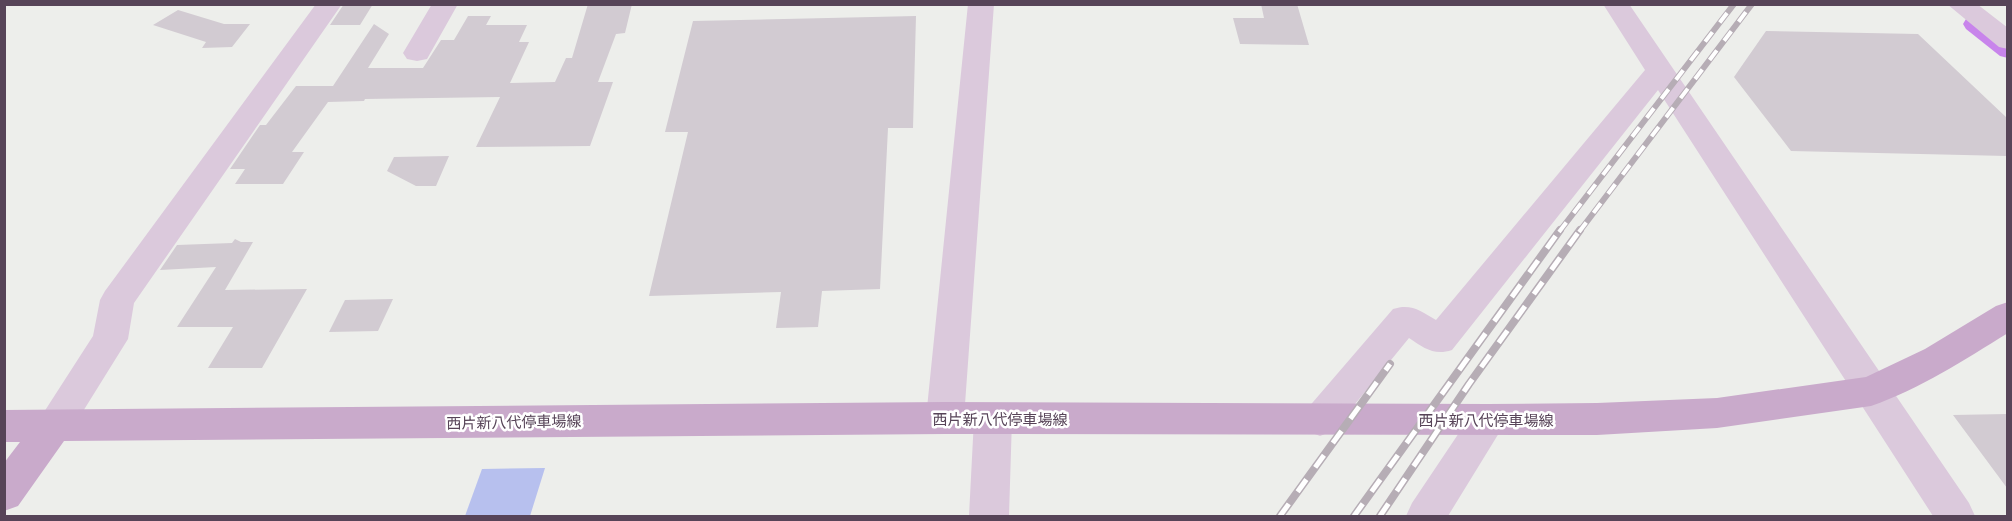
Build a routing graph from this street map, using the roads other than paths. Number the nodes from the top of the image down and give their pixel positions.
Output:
1 (329, 4) edge
2 (445, 4) edge
3 (981, 4) edge
4 (1616, 4) edge
5 (1960, 4) edge
6 (2007, 41) edge
7 (417, 53) dead end
8 (1659, 70) junction
9 (2007, 315) edge
10 (1871, 391) junction
11 (945, 418) junction
12 (993, 419) junction
13 (1320, 420) junction
14 (1488, 420) junction
15 (4, 426) edge
16 (54, 426) junction
17 (4, 494) edge
18 (989, 516) edge
19 (1426, 516) edge
20 (1954, 516) edge

1 - 16 street
2 - 7 street
3 - 11 street
4 - 8 street
5 - 6 street
8 - 10 street
8 - 13 street
9 - 10 main road, 西片新八代停車場線
10 - 14 main road, 西片新八代停車場線
10 - 20 street
11 - 12 main road, 西片新八代停車場線
11 - 16 main road, 西片新八代停車場線
12 - 13 main road, 西片新八代停車場線
12 - 18 street
13 - 14 main road, 西片新八代停車場線
14 - 19 street
15 - 16 main road, 西片新八代停車場線
16 - 17 main road

